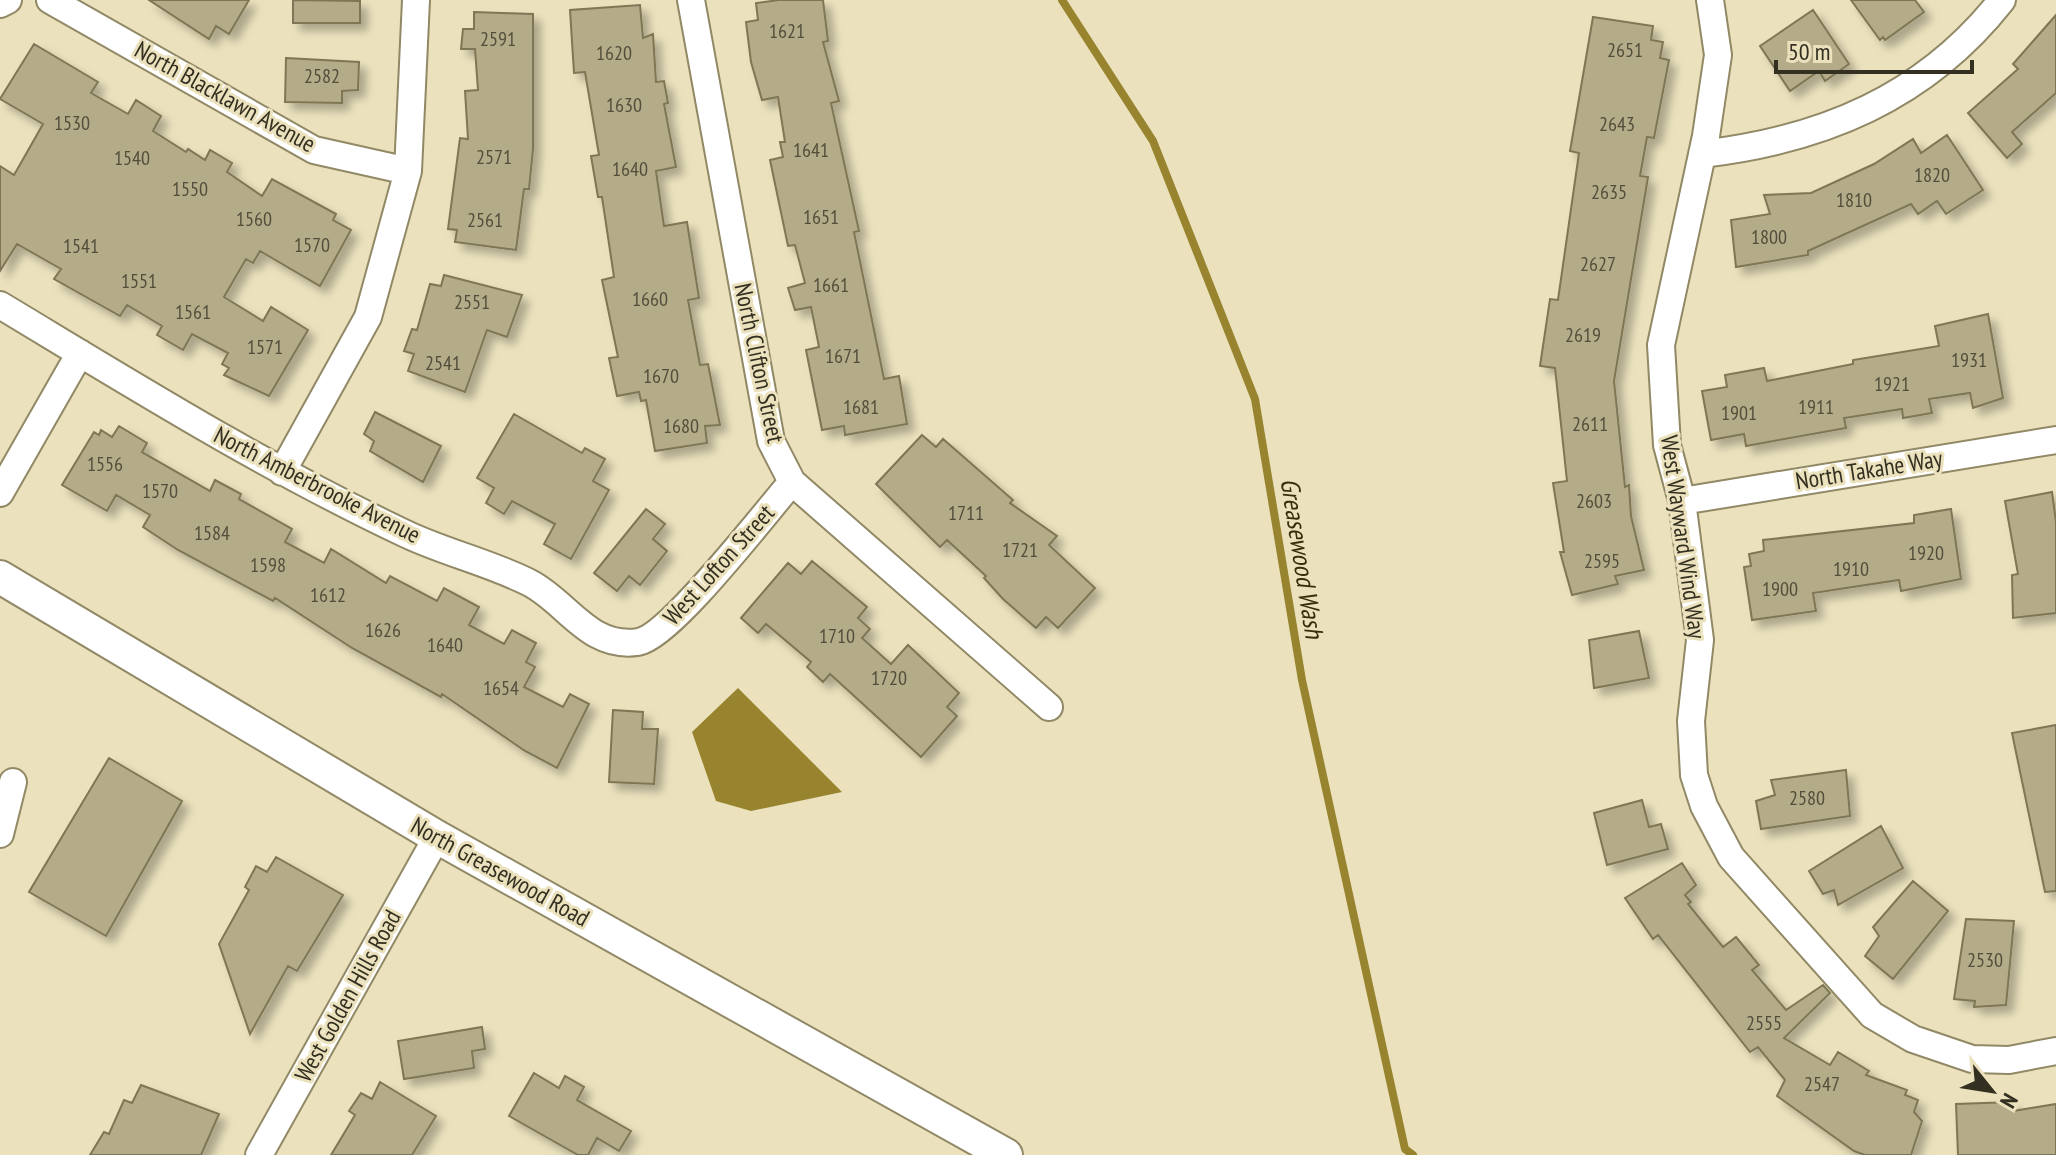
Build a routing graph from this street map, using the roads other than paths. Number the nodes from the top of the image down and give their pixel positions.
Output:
1 (8, 0) edge
2 (50, 0) edge
3 (416, 0) edge
4 (691, 0) edge
5 (1710, 0) edge
6 (2002, 0) edge
7 (0, 4) edge
8 (1702, 154) junction
9 (408, 171) junction
10 (0, 305) edge
11 (80, 353) junction
12 (2056, 440) edge
13 (282, 472) junction
14 (792, 482) junction
15 (0, 493) edge
16 (1682, 501) junction
17 (0, 577) edge
18 (634, 649) joint
19 (1049, 707) dead end
20 (13, 782) dead end
21 (0, 834) edge
22 (437, 837) junction
23 (2056, 1051) edge
24 (259, 1155) edge
25 (1006, 1155) edge

1 - 7 street
2 - 9 street, North Blacklawn Avenue
3 - 9 street
4 - 14 street, North Clifton Street
5 - 8 street, West Wayward Wind Way
6 - 8 street
8 - 16 street, West Wayward Wind Way
9 - 13 street
10 - 11 street, North Amberbrooke Avenue
11 - 13 street, North Amberbrooke Avenue
11 - 15 street
12 - 16 street, North Takahe Way
13 - 18 street, North Amberbrooke Avenue
14 - 18 street, West Lofton Street
14 - 19 street, North Clifton Street
16 - 23 street, West Wayward Wind Way
17 - 22 street, North Greasewood Road
20 - 21 street
22 - 24 street, West Golden Hills Road
22 - 25 street, North Greasewood Road

